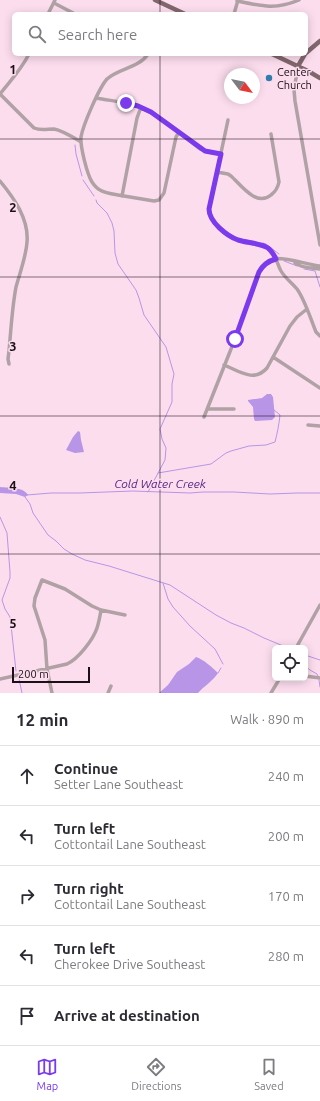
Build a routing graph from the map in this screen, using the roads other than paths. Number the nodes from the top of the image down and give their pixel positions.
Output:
1 (154, 0) edge
2 (238, 0) edge
3 (299, 0) edge
4 (55, 2) edge
5 (49, 12) edge
6 (72, 12) edge
7 (176, 12) edge
8 (235, 12) edge
9 (320, 41) edge
10 (308, 52) edge
11 (28, 56) edge
12 (146, 56) edge
13 (276, 56) edge
14 (305, 56) edge
15 (298, 66) junction
16 (320, 78) edge
17 (0, 94) edge
18 (96, 98) junction
19 (141, 107) junction
20 (228, 120) dead end
21 (178, 132) junction
22 (271, 134) dead end
23 (81, 142) junction
24 (221, 154) junction
25 (217, 172) junction
26 (0, 182) edge
27 (122, 196) junction
28 (320, 245) edge
29 (276, 259) junction
30 (320, 267) edge
31 (307, 309) junction
32 (320, 336) edge
33 (273, 357) junction
34 (9, 364) dead end
35 (224, 365) junction
36 (320, 388) edge
37 (207, 409) junction
38 (234, 409) dead end
39 (204, 417) dead end
40 (308, 425) dead end
41 (320, 426) edge
42 (320, 605) edge
43 (101, 610) junction
44 (125, 615) dead end
45 (298, 645) edge
46 (47, 669) junction
47 (308, 676) edge
48 (320, 678) edge
49 (0, 679) edge
50 (278, 681) edge
51 (111, 686) dead end
52 (52, 693) edge
53 (108, 693) edge
54 (271, 693) edge

1 - 7 main road
2 - 3 street
2 - 8 street
4 - 5 street
4 - 6 street
9 - 10 main road
11 - 17 street
12 - 18 street
13 - 15 main road
14 - 15 main road
15 - 16 main road
15 - 28 street
17 - 23 street
18 - 19 street
18 - 23 street
19 - 21 street
19 - 27 street
20 - 24 street
21 - 24 street
21 - 27 street
22 - 25 street
23 - 27 street
24 - 25 street
25 - 29 street
26 - 34 street
29 - 30 street
29 - 31 street
29 - 35 street
31 - 32 street
31 - 33 street
33 - 35 street
33 - 36 street
35 - 37 street
37 - 38 street
37 - 39 street
40 - 41 street
42 - 45 street
43 - 44 street
43 - 46 street
43 - 46 street
46 - 49 street
46 - 52 street
47 - 48 street
50 - 54 street
51 - 53 street

